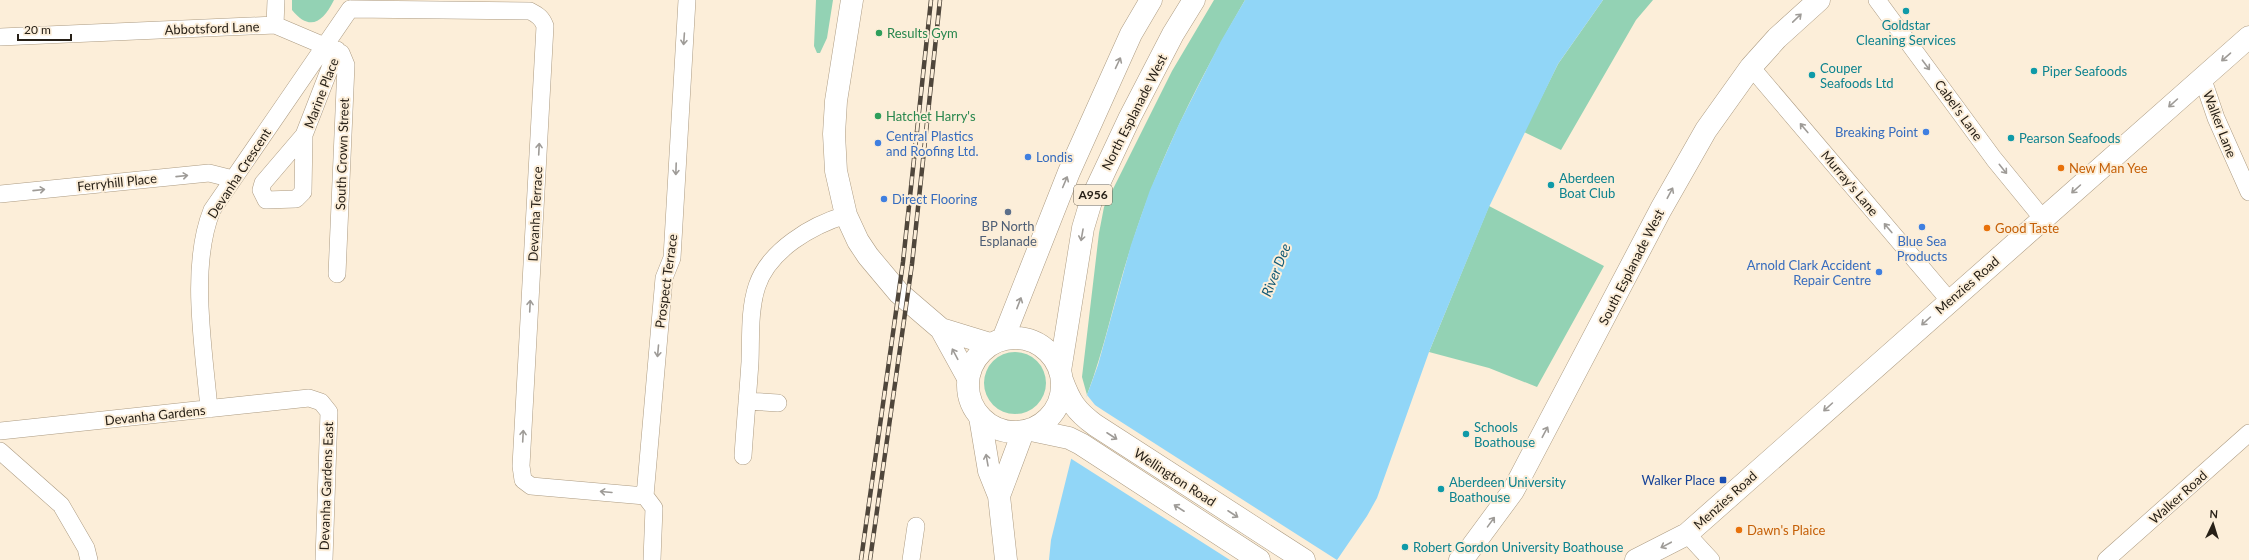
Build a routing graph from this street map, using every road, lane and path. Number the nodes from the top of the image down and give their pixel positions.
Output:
1 (276, 0) edge
2 (687, 0) edge
3 (852, 0) edge
4 (1151, 0) edge
5 (1194, 0) edge
6 (1819, 0) edge
7 (1877, 0) edge
8 (350, 4) edge
9 (275, 26) junction
10 (0, 37) edge
11 (2249, 37) edge
12 (331, 48) junction
13 (1751, 67) junction
14 (2202, 77) junction
15 (304, 135) dead end
16 (233, 179) junction
17 (2249, 192) edge
18 (0, 194) edge
19 (846, 215) junction
20 (2043, 219) junction
21 (337, 274) dead end
22 (1949, 300) junction
23 (941, 329) junction
24 (997, 342) junction
25 (1061, 375) junction
26 (968, 378) junction
27 (309, 398) joint
28 (747, 401) junction
29 (778, 403) dead end
30 (209, 410) junction
31 (980, 417) junction
32 (0, 431) edge
33 (1027, 431) junction
34 (2249, 433) edge
35 (0, 451) edge
36 (743, 456) dead end
37 (645, 496) junction
38 (999, 496) junction
39 (916, 526) dead end
40 (1687, 534) junction
41 (1465, 557) edge
42 (1643, 559) edge
43 (89, 560) edge
44 (324, 560) edge
45 (652, 560) edge
46 (911, 560) edge
47 (1006, 560) edge
48 (1259, 560) edge
49 (1304, 560) edge
50 (1711, 560) edge
51 (2106, 560) edge

1 - 9 street
2 -> 37 street, Prospect Terrace
3 - 19 main road
24 -> 4 main road, A956
5 -> 25 main road, North Esplanade West / A956
13 -> 6 main road, South Esplanade West
7 -> 20 street, Cabel's Lane
8 - 12 street, Devanha Crescent
37 -> 8 street, Devanha Terrace
9 - 10 street, Abbotsford Lane
9 - 12 street, Abbotsford Lane
11 -> 14 main road, Menzies Road
12 - 15 street, Marine Place
12 - 16 street, Devanha Crescent
12 - 21 street, South Crown Street
22 -> 13 street, Murray's Lane
41 -> 13 main road, South Esplanade West
14 - 17 street, Walker Lane
14 -> 20 main road, Menzies Road
18 -> 16 street, Ferryhill Place
16 - 30 street, Devanha Crescent
19 - 23 main road
19 - 28 street
20 - 22 main road, Menzies Road
22 -> 40 main road, Menzies Road
23 - 24 main road
26 -> 23 main road
24 - 25 main road, A956
24 - 26 main road, A956
25 - 33 main road, A956
25 -> 49 main road, Wellington Road / A956
26 - 31 main road, A956
27 - 30 street, Devanha Gardens
27 - 44 street, Devanha Gardens East
28 - 29 street
28 - 36 street
30 - 32 street, Devanha Gardens
31 - 33 main road, A956
38 -> 31 main road
33 - 38 main road
48 -> 33 main road, Wellington Road / A956
34 - 51 street, Walker Road
35 - 43 street
37 - 45 street
38 - 47 main road
39 - 46 street
40 -> 42 main road, Menzies Road
40 - 50 street

